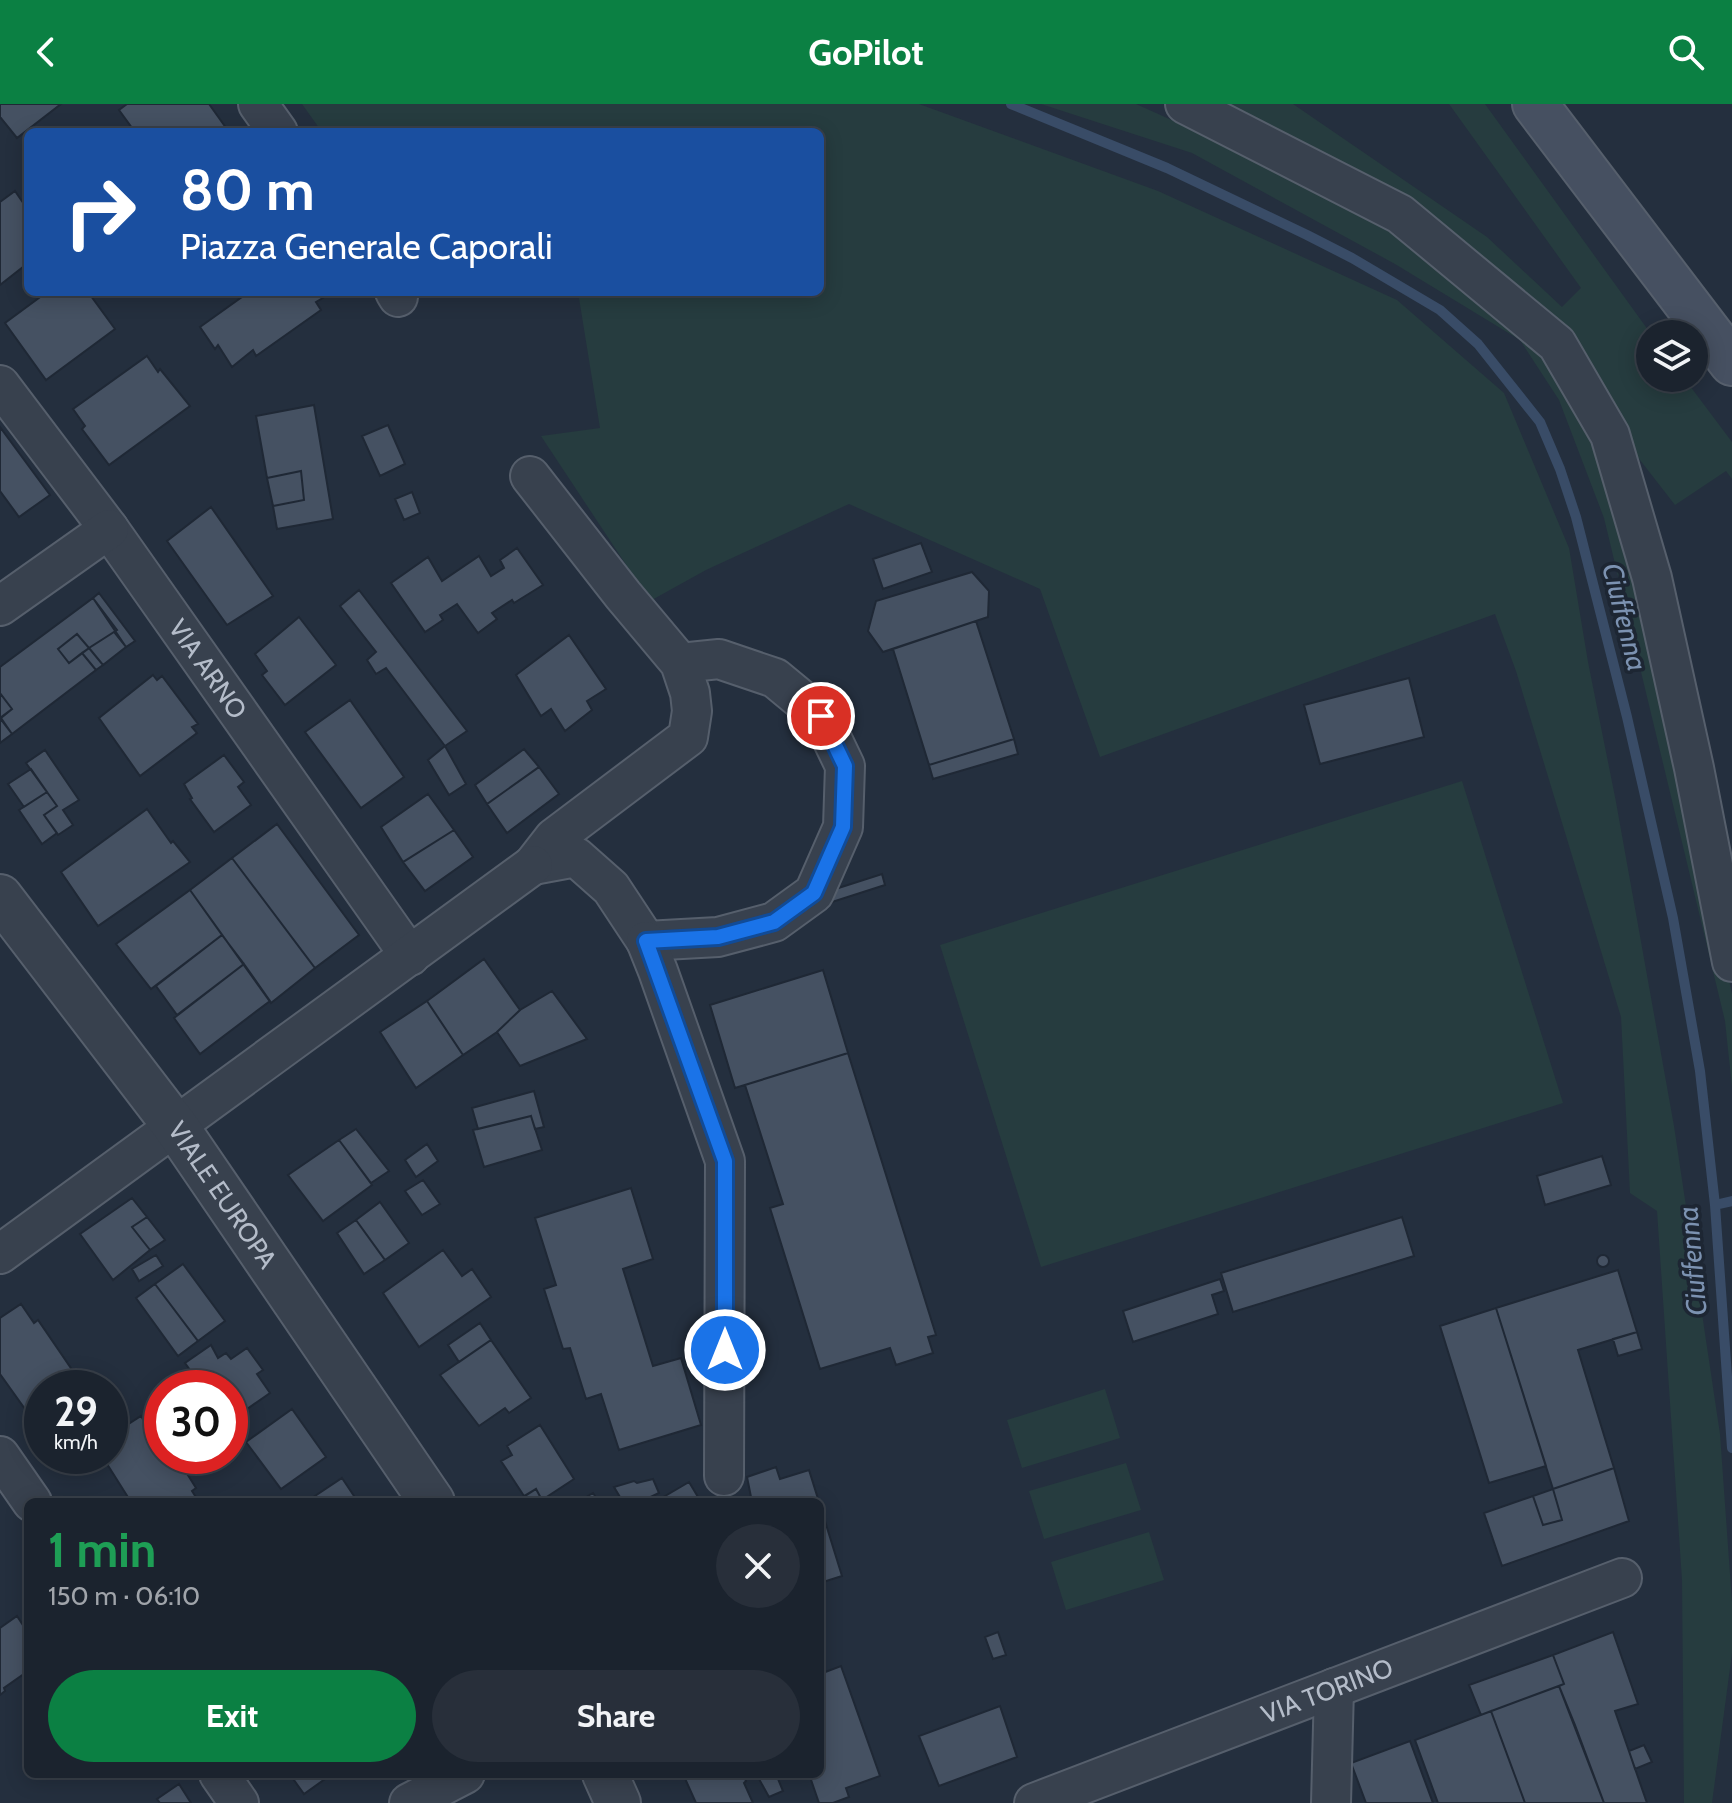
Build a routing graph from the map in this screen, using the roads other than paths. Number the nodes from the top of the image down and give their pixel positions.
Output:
1 (258, 104) edge
2 (1185, 104) edge
3 (1535, 104) edge
4 (275, 128) edge
5 (1732, 363) edge
6 (0, 385) edge
7 (530, 476) dead end
8 (109, 529) junction
9 (0, 606) edge
10 (680, 663) junction
11 (533, 865) junction
12 (0, 897) edge
13 (646, 941) junction
14 (410, 956) junction
15 (1732, 962) edge
16 (176, 1127) junction
17 (0, 1254) edge
18 (0, 1456) edge
19 (724, 1476) dead end
20 (29, 1498) edge
21 (429, 1498) edge
22 (1622, 1578) dead end
23 (1334, 1688) junction
24 (222, 1778) edge
25 (457, 1778) edge
26 (607, 1778) edge
27 (239, 1803) edge
28 (409, 1803) edge
29 (618, 1803) edge
30 (1034, 1803) edge
31 (1331, 1803) edge

1 - 4 street
2 - 15 street
3 - 5 main road
6 - 8 street, VIA ARNO
7 - 10 street
8 - 9 street
8 - 14 street, VIA ARNO
10 - 11 street
10 - 13 street
11 - 13 street
11 - 14 street
12 - 16 street, VIALE EUROPA
13 - 19 street
14 - 16 street
16 - 17 street
16 - 21 street, VIALE EUROPA
18 - 20 street
22 - 23 street, VIA TORINO
23 - 30 street, VIA TORINO
23 - 31 street
24 - 27 street
25 - 28 street
26 - 29 street

